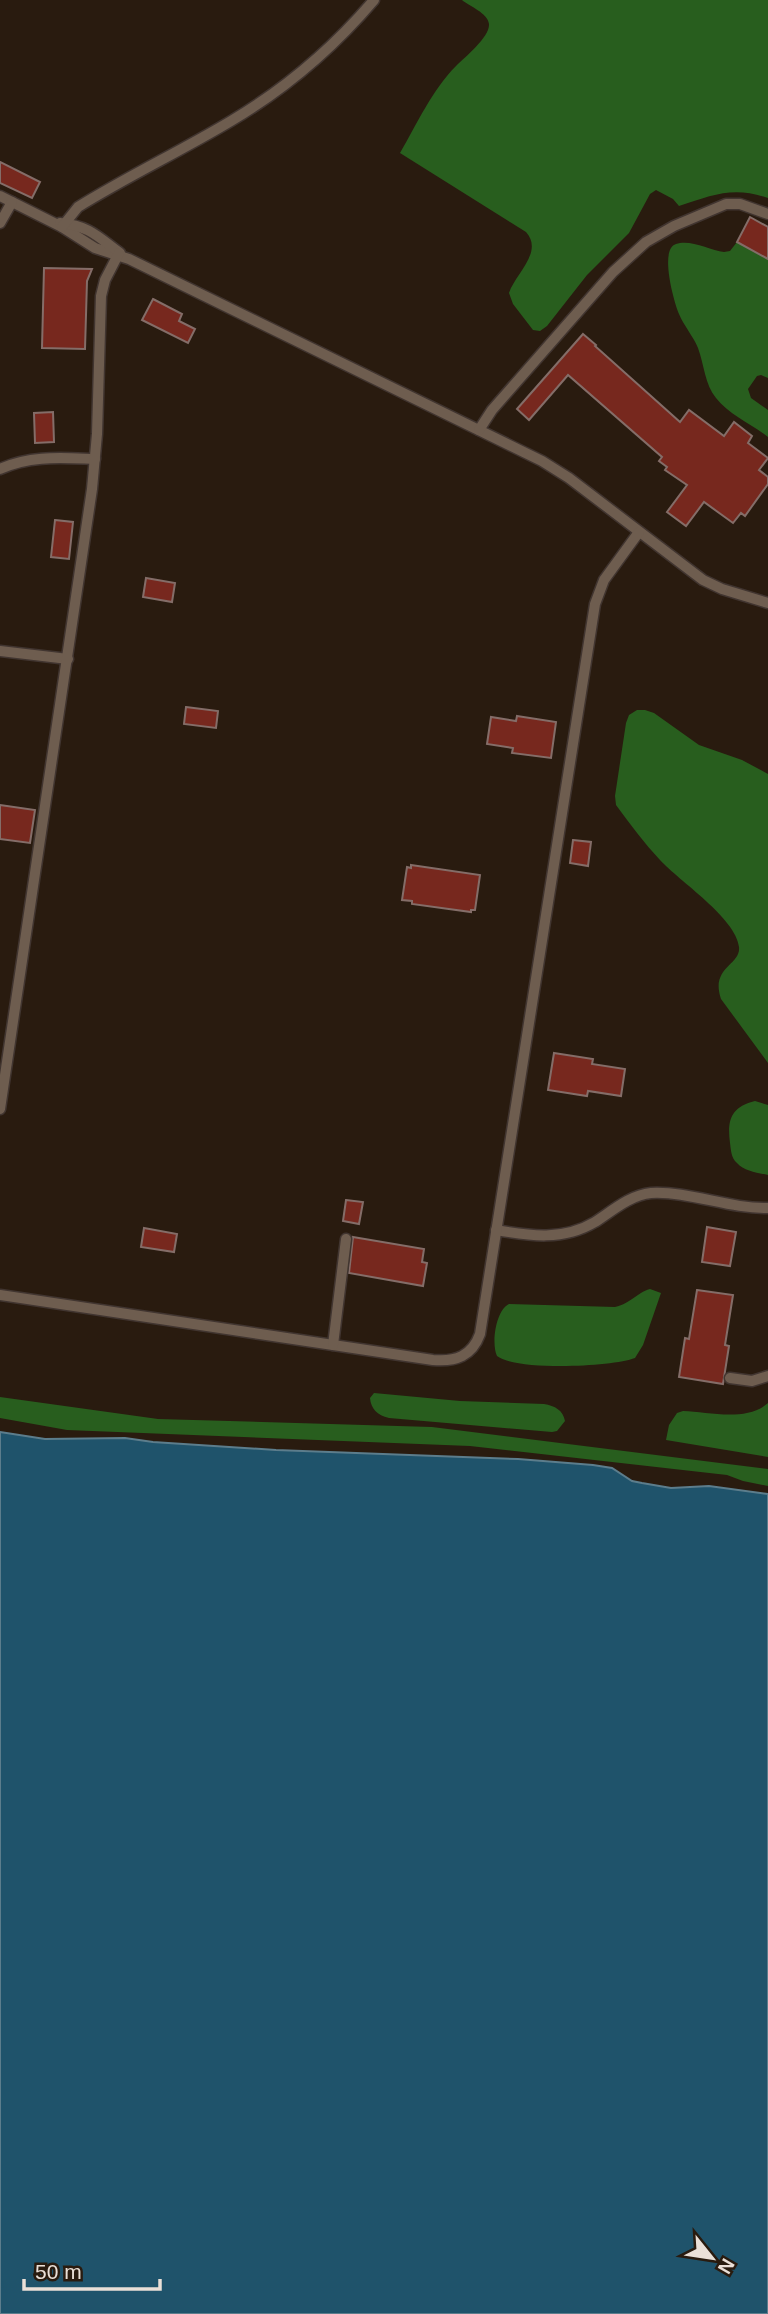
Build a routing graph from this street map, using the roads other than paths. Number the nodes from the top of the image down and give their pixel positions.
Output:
1 (374, 0) edge
2 (0, 196) edge
3 (12, 202) junction
4 (768, 214) edge
5 (0, 223) edge
6 (63, 225) junction
7 (118, 254) junction
8 (479, 430) junction
9 (95, 459) junction
10 (0, 469) edge
11 (639, 532) junction
12 (768, 603) edge
13 (0, 651) edge
14 (68, 659) junction
15 (0, 1109) edge
16 (768, 1208) edge
17 (496, 1230) junction
18 (346, 1239) dead end
19 (0, 1295) edge
20 (333, 1345) junction
21 (768, 1376) edge
22 (730, 1378) dead end

1 - 6 lane
2 - 3 lane
3 - 5 lane
3 - 6 lane
4 - 8 lane
6 - 7 lane
7 - 8 lane
7 - 9 lane
8 - 11 lane
9 - 10 lane
9 - 14 lane
11 - 12 lane
11 - 17 lane
13 - 14 lane
14 - 15 lane
16 - 17 lane
17 - 20 lane
18 - 20 lane
19 - 20 lane
21 - 22 lane

